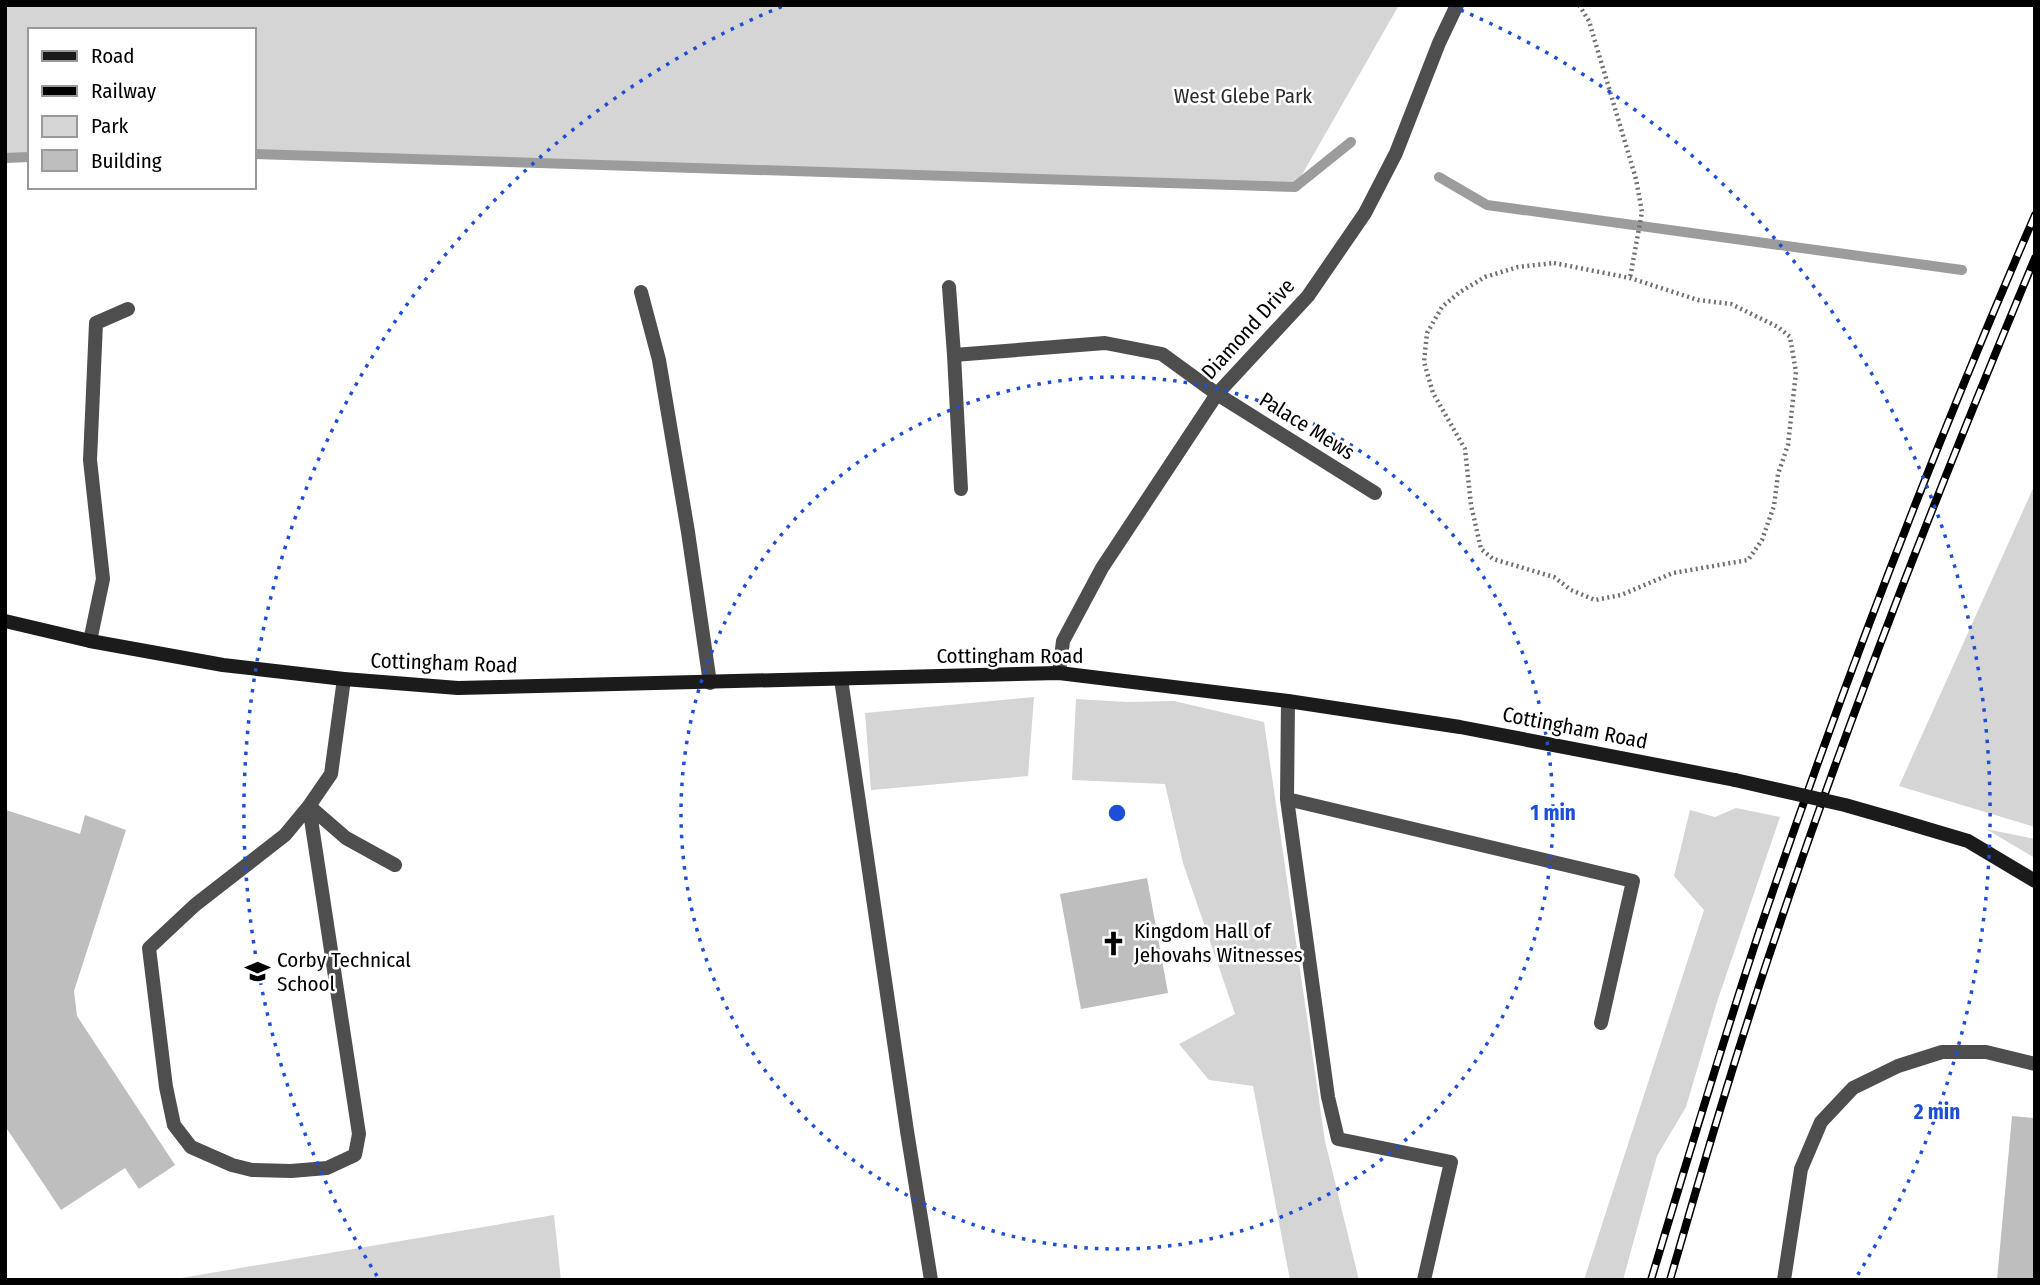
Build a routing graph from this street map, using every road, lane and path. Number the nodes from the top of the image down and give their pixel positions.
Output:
1 (1457, 5) edge
2 (1579, 5) edge
3 (1630, 278) junction
4 (950, 287) dead end
5 (640, 292) dead end
6 (128, 309) dead end
7 (954, 355) junction
8 (1217, 394) junction
9 (961, 489) dead end
10 (1376, 493) dead end
11 (5, 621) edge
12 (90, 641) junction
13 (1059, 673) junction
14 (344, 679) junction
15 (841, 679) junction
16 (710, 683) junction
17 (1288, 701) junction
18 (1287, 799) junction
19 (309, 806) junction
20 (395, 865) dead end
21 (2035, 881) edge
22 (1601, 1023) dead end
23 (2035, 1065) edge
24 (931, 1280) edge
25 (1424, 1280) edge
26 (1784, 1280) edge

1 - 8 street, Diamond Drive
2 - 3 path
3 - 3 path
4 - 7 street
5 - 16 street
6 - 12 street
7 - 8 street, Palace Mews
7 - 9 street
8 - 10 street, Palace Mews
8 - 13 street, Diamond Drive
11 - 12 street, Cottingham Road
12 - 14 street, Cottingham Road
13 - 15 street, Cottingham Road
13 - 17 street, Cottingham Road
14 - 16 street, Cottingham Road
14 - 19 street
15 - 16 street, Cottingham Road
15 - 24 street
17 - 18 street
17 - 21 street, Cottingham Road, bridge
18 - 22 street
18 - 25 street
19 - 19 street
19 - 20 street
23 - 26 street

